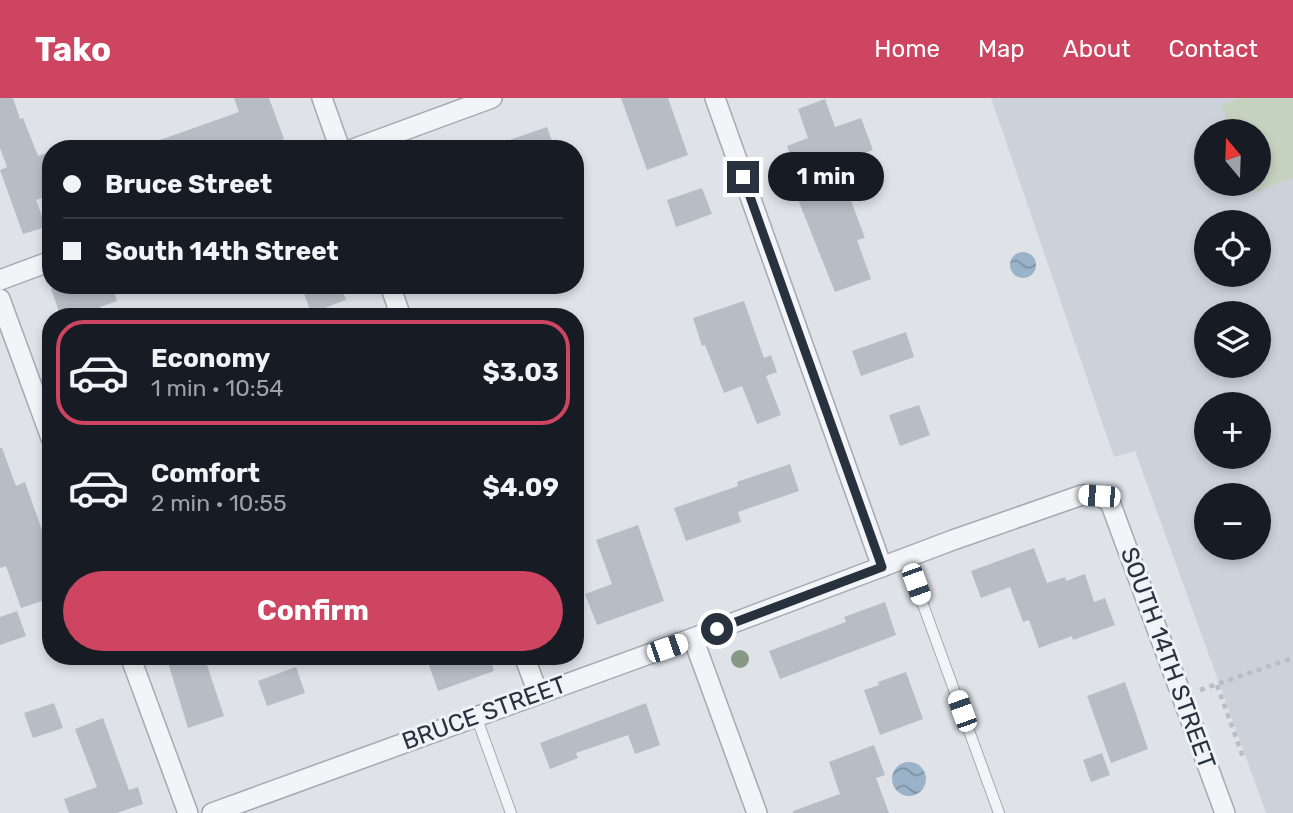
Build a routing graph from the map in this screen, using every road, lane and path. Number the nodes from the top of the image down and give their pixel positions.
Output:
1 (322, 98) edge
2 (492, 98) edge
3 (715, 98) edge
4 (337, 140) edge
5 (378, 140) edge
6 (42, 264) edge
7 (0, 280) edge
8 (0, 299) edge
9 (42, 413) edge
10 (1110, 502) joint
11 (906, 558) junction
12 (882, 567) junction
13 (693, 638) junction
14 (1293, 657) edge
15 (133, 665) edge
16 (527, 665) edge
17 (1217, 685) junction
18 (1195, 691) dead end
19 (538, 693) junction
20 (476, 716) junction
21 (1243, 757) dead end
22 (260, 805) edge
23 (188, 813) edge
24 (212, 813) edge
25 (511, 813) edge
26 (757, 813) edge
27 (999, 813) edge
28 (1225, 813) edge

1 - 4 street
2 - 5 street
3 - 12 street
6 - 7 street
8 - 9 street
10 - 11 street, BRUCE STREET
10 - 28 street, SOUTH 14TH STREET
11 - 12 street, BRUCE STREET
11 - 27 lane
12 - 13 street, BRUCE STREET
13 - 19 street, BRUCE STREET
13 - 26 street
14 - 17 path
15 - 23 street
16 - 19 street
17 - 18 path
17 - 21 path
19 - 20 street, BRUCE STREET
20 - 22 street, BRUCE STREET
20 - 25 lane
22 - 24 street, BRUCE STREET

